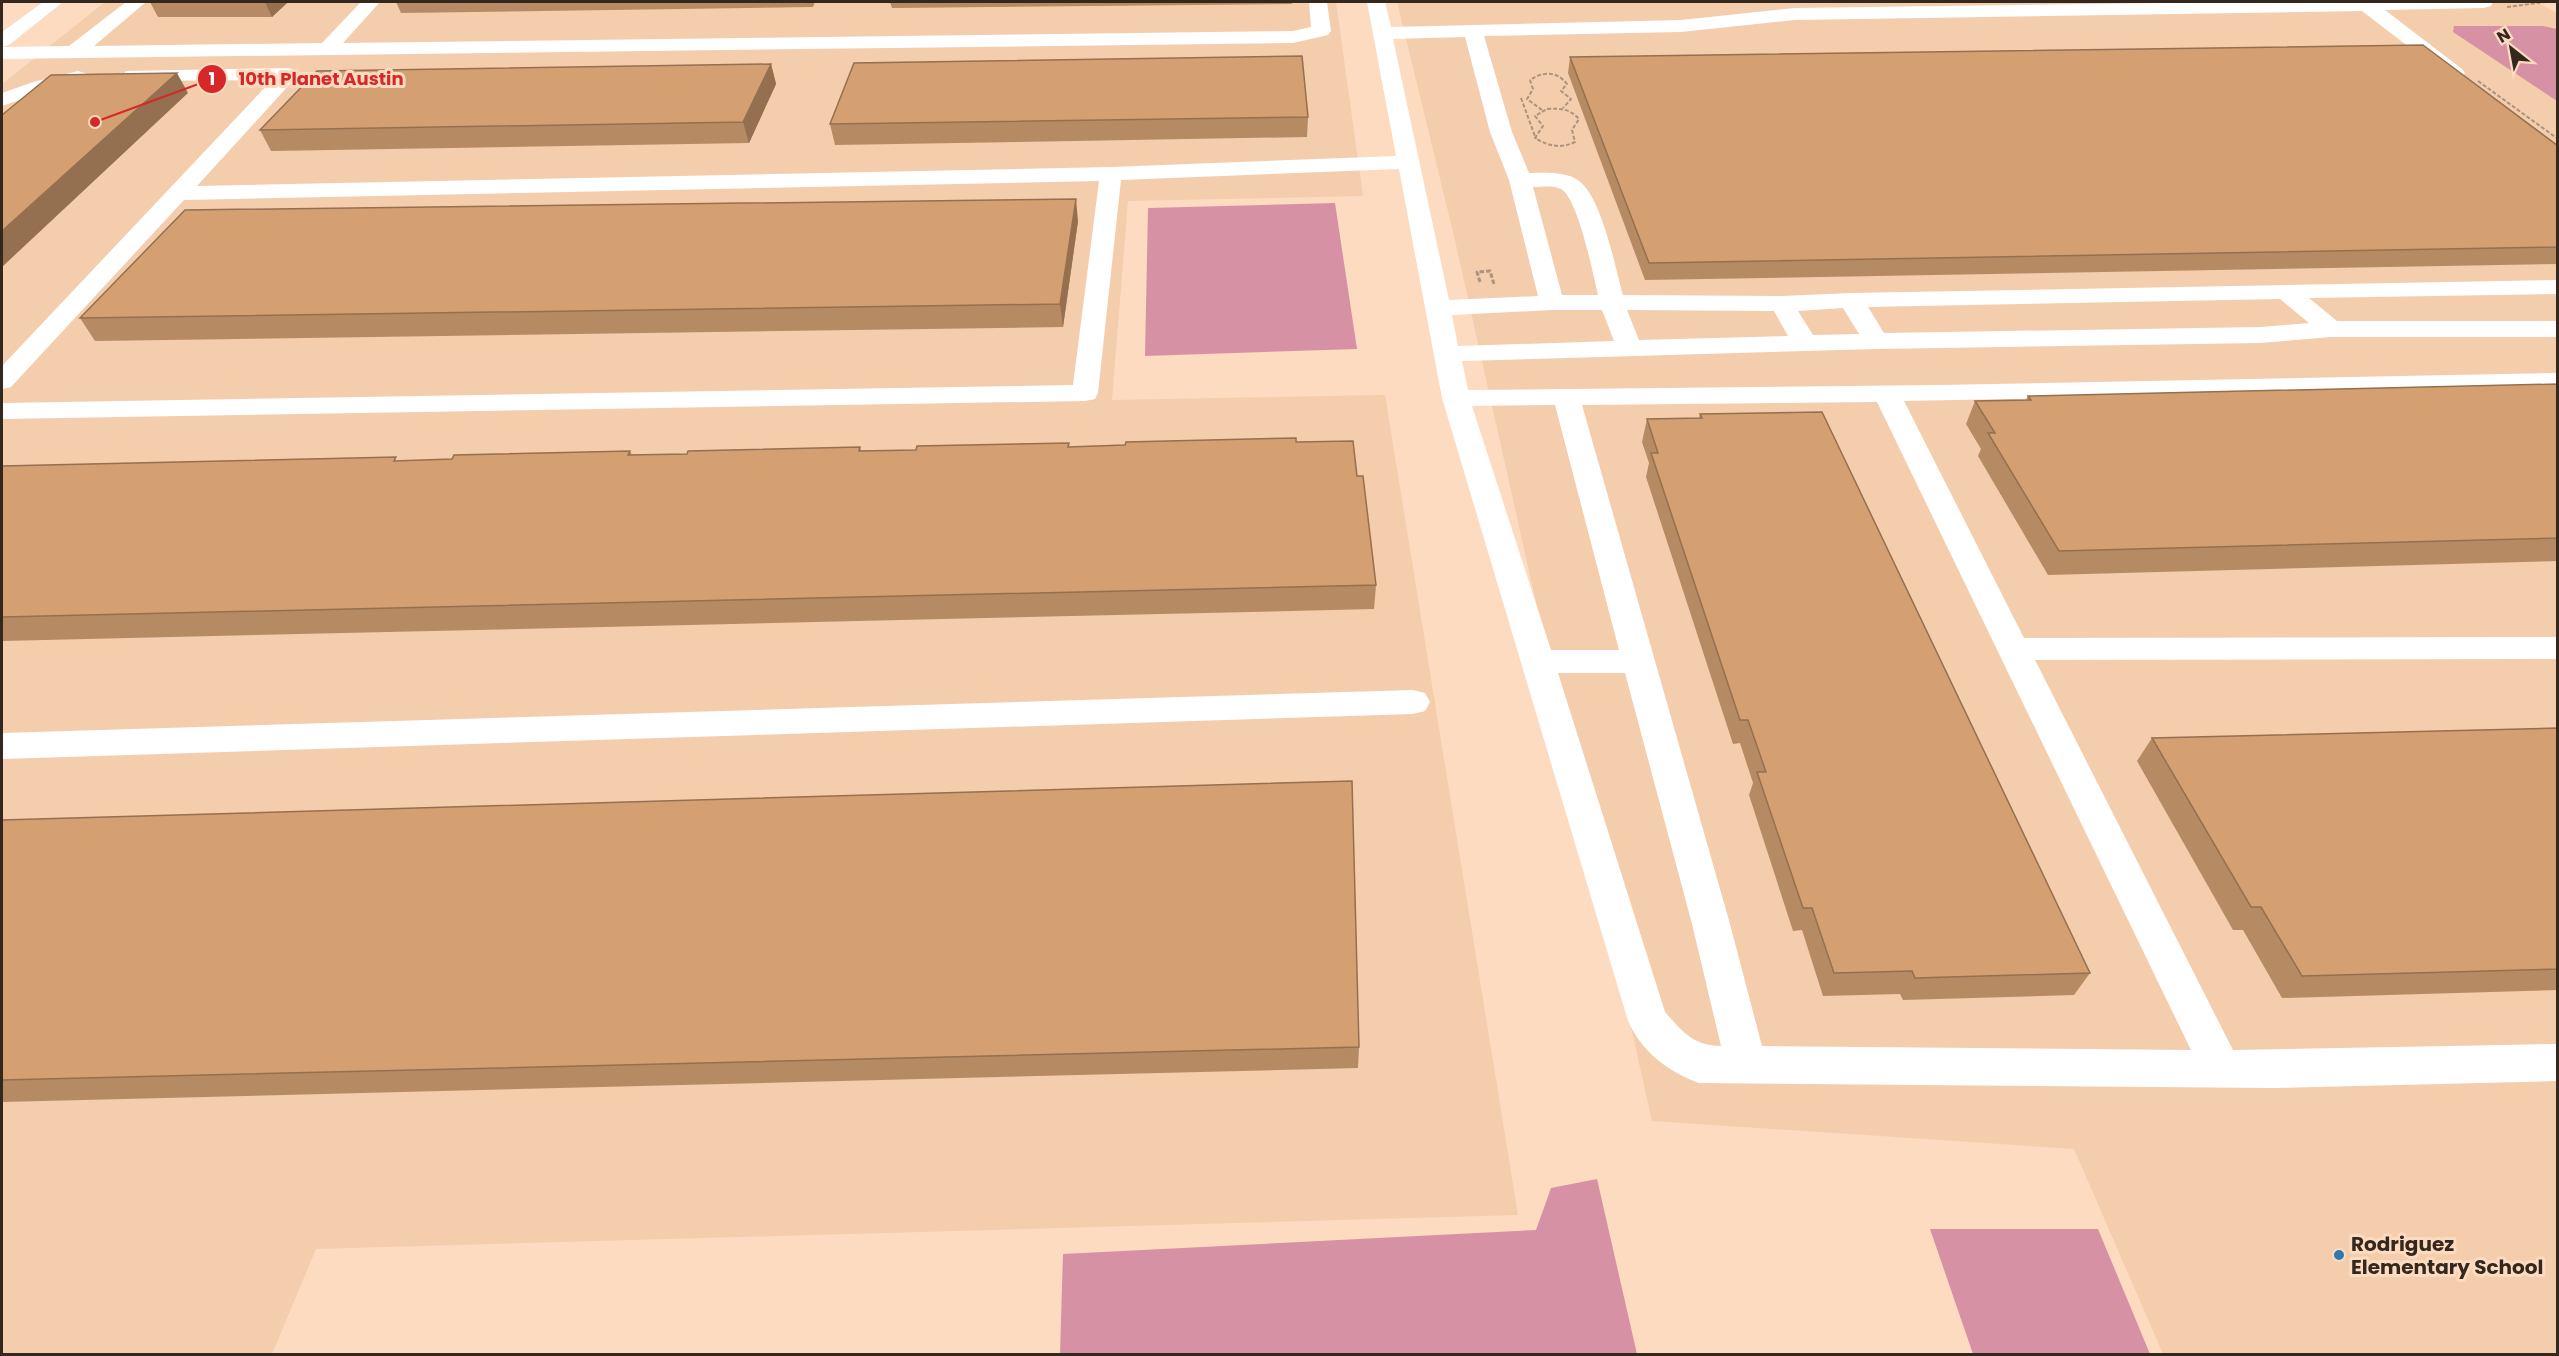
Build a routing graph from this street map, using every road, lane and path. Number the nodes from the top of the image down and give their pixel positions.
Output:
1 (54, 2) edge
2 (137, 2) edge
3 (371, 2) edge
4 (1318, 2) edge
5 (1376, 2) edge
6 (2484, 2) edge
7 (2545, 2) edge
8 (2367, 5) junction
9 (2506, 7) dead end
10 (1473, 32) junction
11 (1382, 33) junction
12 (2, 41) edge
13 (327, 49) junction
14 (74, 52) junction
15 (2, 53) edge
16 (2470, 79) joint
17 (1520, 93) dead end
18 (2, 100) edge
19 (1563, 109) junction
20 (1542, 110) junction
21 (1535, 138) junction
22 (2558, 139) edge
23 (1538, 147) dead end
24 (1408, 162) junction
25 (1111, 174) junction
26 (1520, 180) junction
27 (179, 193) junction
28 (2558, 287) edge
29 (1495, 288) dead end
30 (1482, 291) dead end
31 (2286, 291) junction
32 (1851, 300) junction
33 (1551, 303) junction
34 (1612, 303) junction
35 (1782, 304) junction
36 (1438, 308) junction
37 (2331, 329) junction
38 (2558, 329) edge
39 (1876, 341) junction
40 (1805, 343) junction
41 (1629, 348) junction
42 (1447, 354) junction
43 (2, 381) edge
44 (2558, 381) edge
45 (1886, 393) junction
46 (1566, 397) junction
47 (1456, 398) junction
48 (2, 411) edge
49 (2558, 648) edge
50 (2013, 649) junction
51 (1539, 661) junction
52 (1638, 662) junction
53 (1413, 702) dead end
54 (2, 746) edge
55 (2558, 1062) edge
56 (1746, 1065) junction
57 (2221, 1068) junction

1 - 12 street
2 - 14 street
3 - 13 street
4 - 13 street
5 - 11 street
6 - 8 street
7 - 9 path
8 - 10 street
8 - 16 street
10 - 11 street
10 - 26 street
11 - 24 street
13 - 14 street
14 - 15 street
16 - 22 path
17 - 21 path
18 - 27 street
19 - 20 path
19 - 20 path
19 - 21 path
20 - 21 path
21 - 23 path
24 - 25 street
24 - 36 street
25 - 27 street
25 - 48 street
26 - 33 street
26 - 34 street
27 - 43 street
28 - 31 street
29 - 30 path
31 - 32 street
31 - 37 street
32 - 35 street
32 - 39 street
33 - 34 street
33 - 36 street
34 - 35 street
34 - 41 street
35 - 40 street
36 - 42 street
37 - 38 street
37 - 39 street
39 - 40 street
40 - 41 street
41 - 42 street
42 - 47 street
44 - 45 street
45 - 46 street
45 - 50 street
46 - 47 street
46 - 52 street
47 - 51 street
49 - 50 street
50 - 57 street
51 - 52 street
51 - 56 street
52 - 56 street
53 - 54 street
55 - 57 street
56 - 57 street

